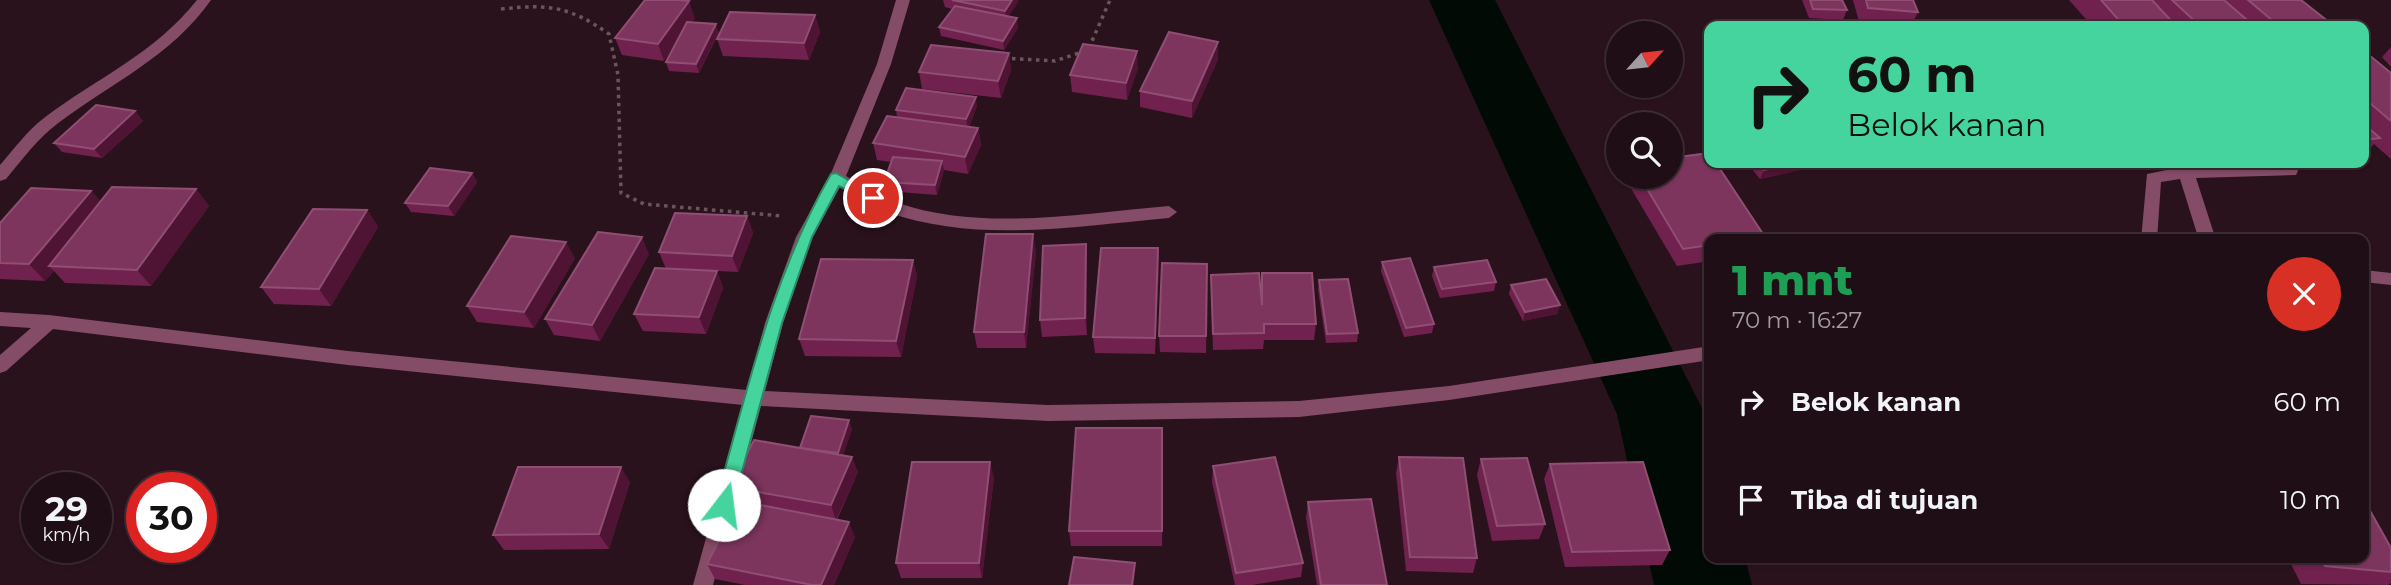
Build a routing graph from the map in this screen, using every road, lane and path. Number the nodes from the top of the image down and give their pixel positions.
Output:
1 (204, 0) edge
2 (903, 0) edge
3 (1110, 0) edge
4 (501, 9) dead end
5 (993, 56) edge
6 (2290, 171) dead end
7 (2186, 172) junction
8 (0, 175) edge
9 (836, 178) junction
10 (1169, 212) dead end
11 (815, 218) junction
12 (2149, 234) edge
13 (2206, 234) edge
14 (2369, 277) edge
15 (2391, 279) edge
16 (0, 319) edge
17 (49, 322) junction
18 (1704, 354) edge
19 (0, 366) edge
20 (752, 398) junction
21 (703, 585) edge

1 - 8 street
2 - 9 street
3 - 5 path
4 - 11 path
6 - 7 street
7 - 12 street
7 - 13 street
9 - 10 street
9 - 11 street
11 - 20 street
14 - 15 street
16 - 17 street
17 - 19 street
17 - 20 street
18 - 20 street
20 - 21 street

